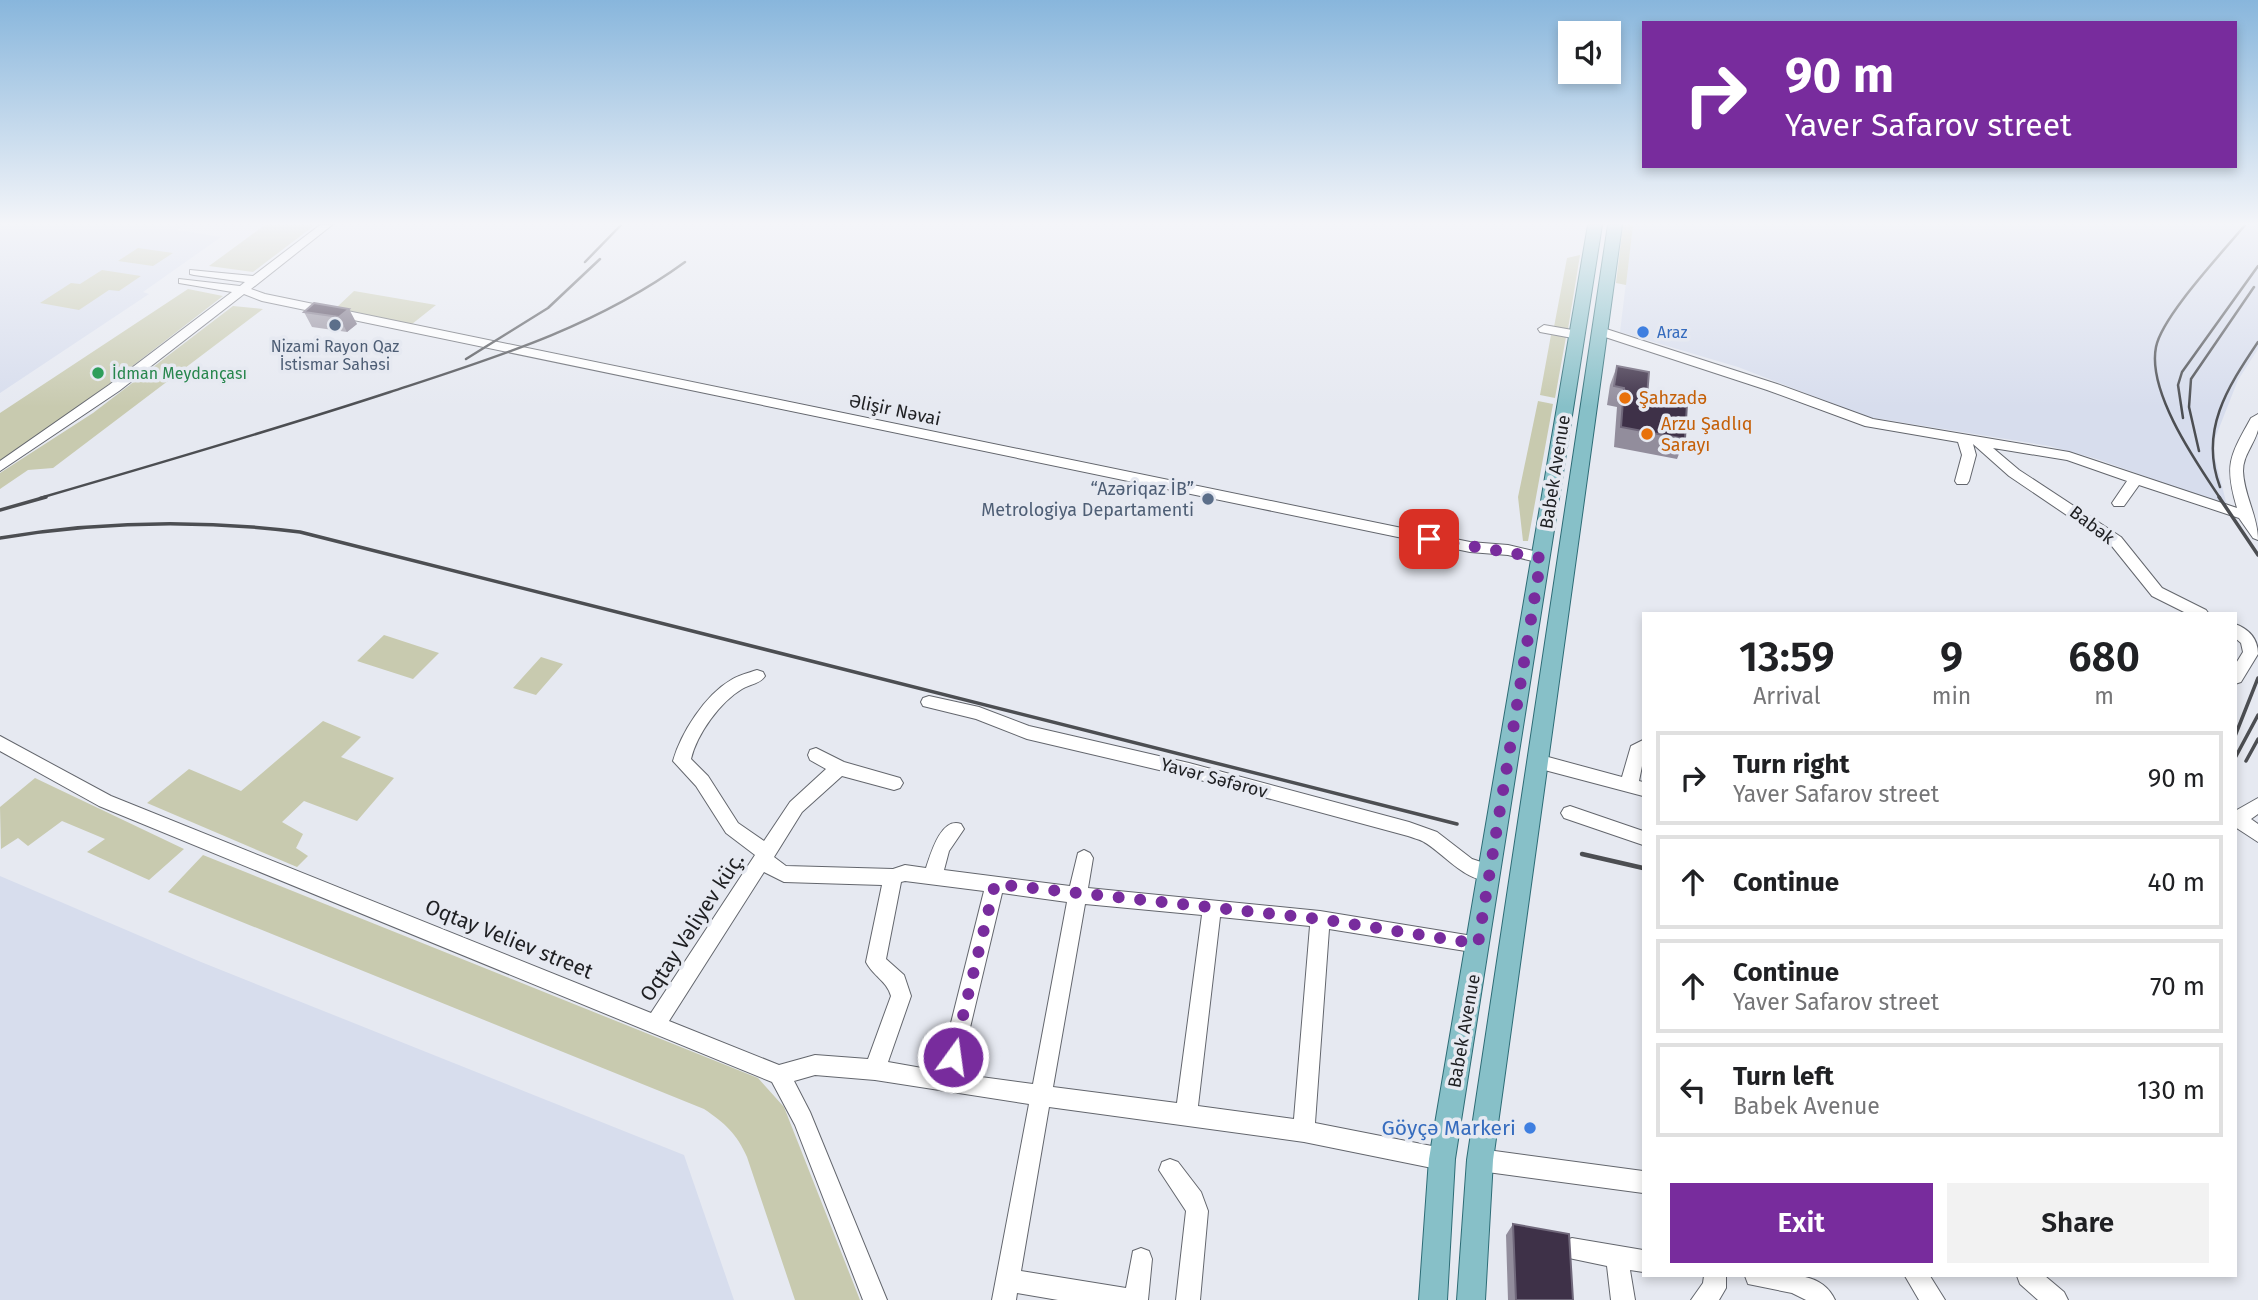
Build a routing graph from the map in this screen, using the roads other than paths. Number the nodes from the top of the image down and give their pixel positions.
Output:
1 (214, 286) edge
2 (248, 286) edge
3 (1586, 286) edge
4 (1606, 286) edge
5 (242, 290) junction
6 (1545, 329) dead end
7 (1600, 331) junction
8 (1578, 335) junction
9 (2257, 422) edge
10 (1970, 439) junction
11 (0, 467) edge
12 (2136, 478) junction
13 (1962, 481) dead end
14 (2119, 503) dead end
15 (2244, 514) junction
16 (2258, 535) edge
17 (1541, 558) junction
18 (2197, 612) edge
19 (2237, 632) edge
20 (2237, 675) edge
21 (757, 676) dead end
22 (929, 702) dead end
23 (0, 743) edge
24 (1642, 748) edge
25 (816, 755) dead end
26 (1538, 761) junction
27 (839, 768) junction
28 (894, 783) dead end
29 (1636, 787) edge
30 (2258, 805) edge
31 (1570, 813) dead end
32 (2237, 818) edge
33 (2237, 820) edge
34 (955, 829) dead end
35 (2258, 834) edge
36 (1642, 838) edge
37 (766, 856) junction
38 (1084, 858) dead end
39 (1490, 873) junction
40 (933, 875) junction
41 (893, 877) junction
42 (995, 884) junction
43 (1079, 895) junction
44 (1212, 908) junction
45 (1320, 919) junction
46 (1478, 944) junction
47 (656, 1023) junction
48 (875, 1070) junction
49 (779, 1075) junction
50 (947, 1082) junction
51 (1043, 1095) junction
52 (1186, 1116) junction
53 (1304, 1131) junction
54 (1442, 1158) junction
55 (1480, 1160) junction
56 (1170, 1170) dead end
57 (1642, 1182) edge
58 (1572, 1249) edge
59 (1617, 1258) junction
60 (1141, 1259) dead end
61 (1642, 1261) edge
62 (1715, 1277) edge
63 (1763, 1277) edge
64 (1917, 1277) edge
65 (2029, 1277) edge
66 (1006, 1290) edge
67 (875, 1300) edge
68 (1126, 1300) edge
69 (1136, 1300) edge
70 (1188, 1300) edge
71 (1433, 1300) edge
72 (1471, 1300) edge
73 (1623, 1300) edge
74 (1703, 1300) edge
75 (1823, 1300) edge
76 (1933, 1300) edge
77 (2056, 1300) edge

1 - 5 street, Əlişir Nəvai
2 - 5 street
3 - 8 main road, Babek Avenue
4 - 7 main road, Babek Avenue
5 - 11 street
5 - 17 street, Əlişir Nəvai
6 - 8 street
7 - 10 street
7 - 26 main road, Babek Avenue
8 - 17 main road, Babek Avenue
9 - 15 street
10 - 12 street
10 - 13 street
10 - 18 street, Babək
12 - 14 street
12 - 15 street
15 - 16 street
17 - 39 main road, Babek Avenue
19 - 20 street
21 - 37 street, Oqtay Vəliyev küç.
22 - 39 street, Yavər Səfərov
23 - 47 street, Oqtay Veliev street
24 - 29 street
25 - 27 street
26 - 29 street
26 - 55 main road, Babek Avenue
27 - 28 street
27 - 37 street, Oqtay Vəliyev küç.
30 - 32 street
31 - 36 street
33 - 35 street
34 - 40 street
37 - 41 street, Oqtay Vəliyev küç.
37 - 47 street, Oqtay Vəliyev küç.
38 - 43 street
39 - 46 main road, Babek Avenue
40 - 41 street, Oqtay Vəliyev küç.
40 - 42 street, Oqtay Vəliyev küç.
41 - 48 street
42 - 43 street, Oqtay Vəliyev küç.
42 - 50 street
43 - 44 street, Oqtay Vəliyev küç.
43 - 51 street
44 - 45 street, Oqtay Vəliyev küç.
44 - 52 street
45 - 46 street, Oqtay Vəliyev küç.
45 - 53 street
46 - 54 main road, Babek Avenue
47 - 49 street, Oqtay Veliev street
48 - 49 street
48 - 50 street
49 - 67 street
50 - 51 street
51 - 52 street
51 - 66 street
52 - 53 street
53 - 54 street
54 - 71 main road, Babek Avenue
55 - 57 street
55 - 72 main road, Babek Avenue
56 - 70 street
58 - 59 street
59 - 61 street
59 - 73 street
60 - 69 street
62 - 74 street
63 - 75 street
64 - 76 street
65 - 77 street
66 - 68 street

